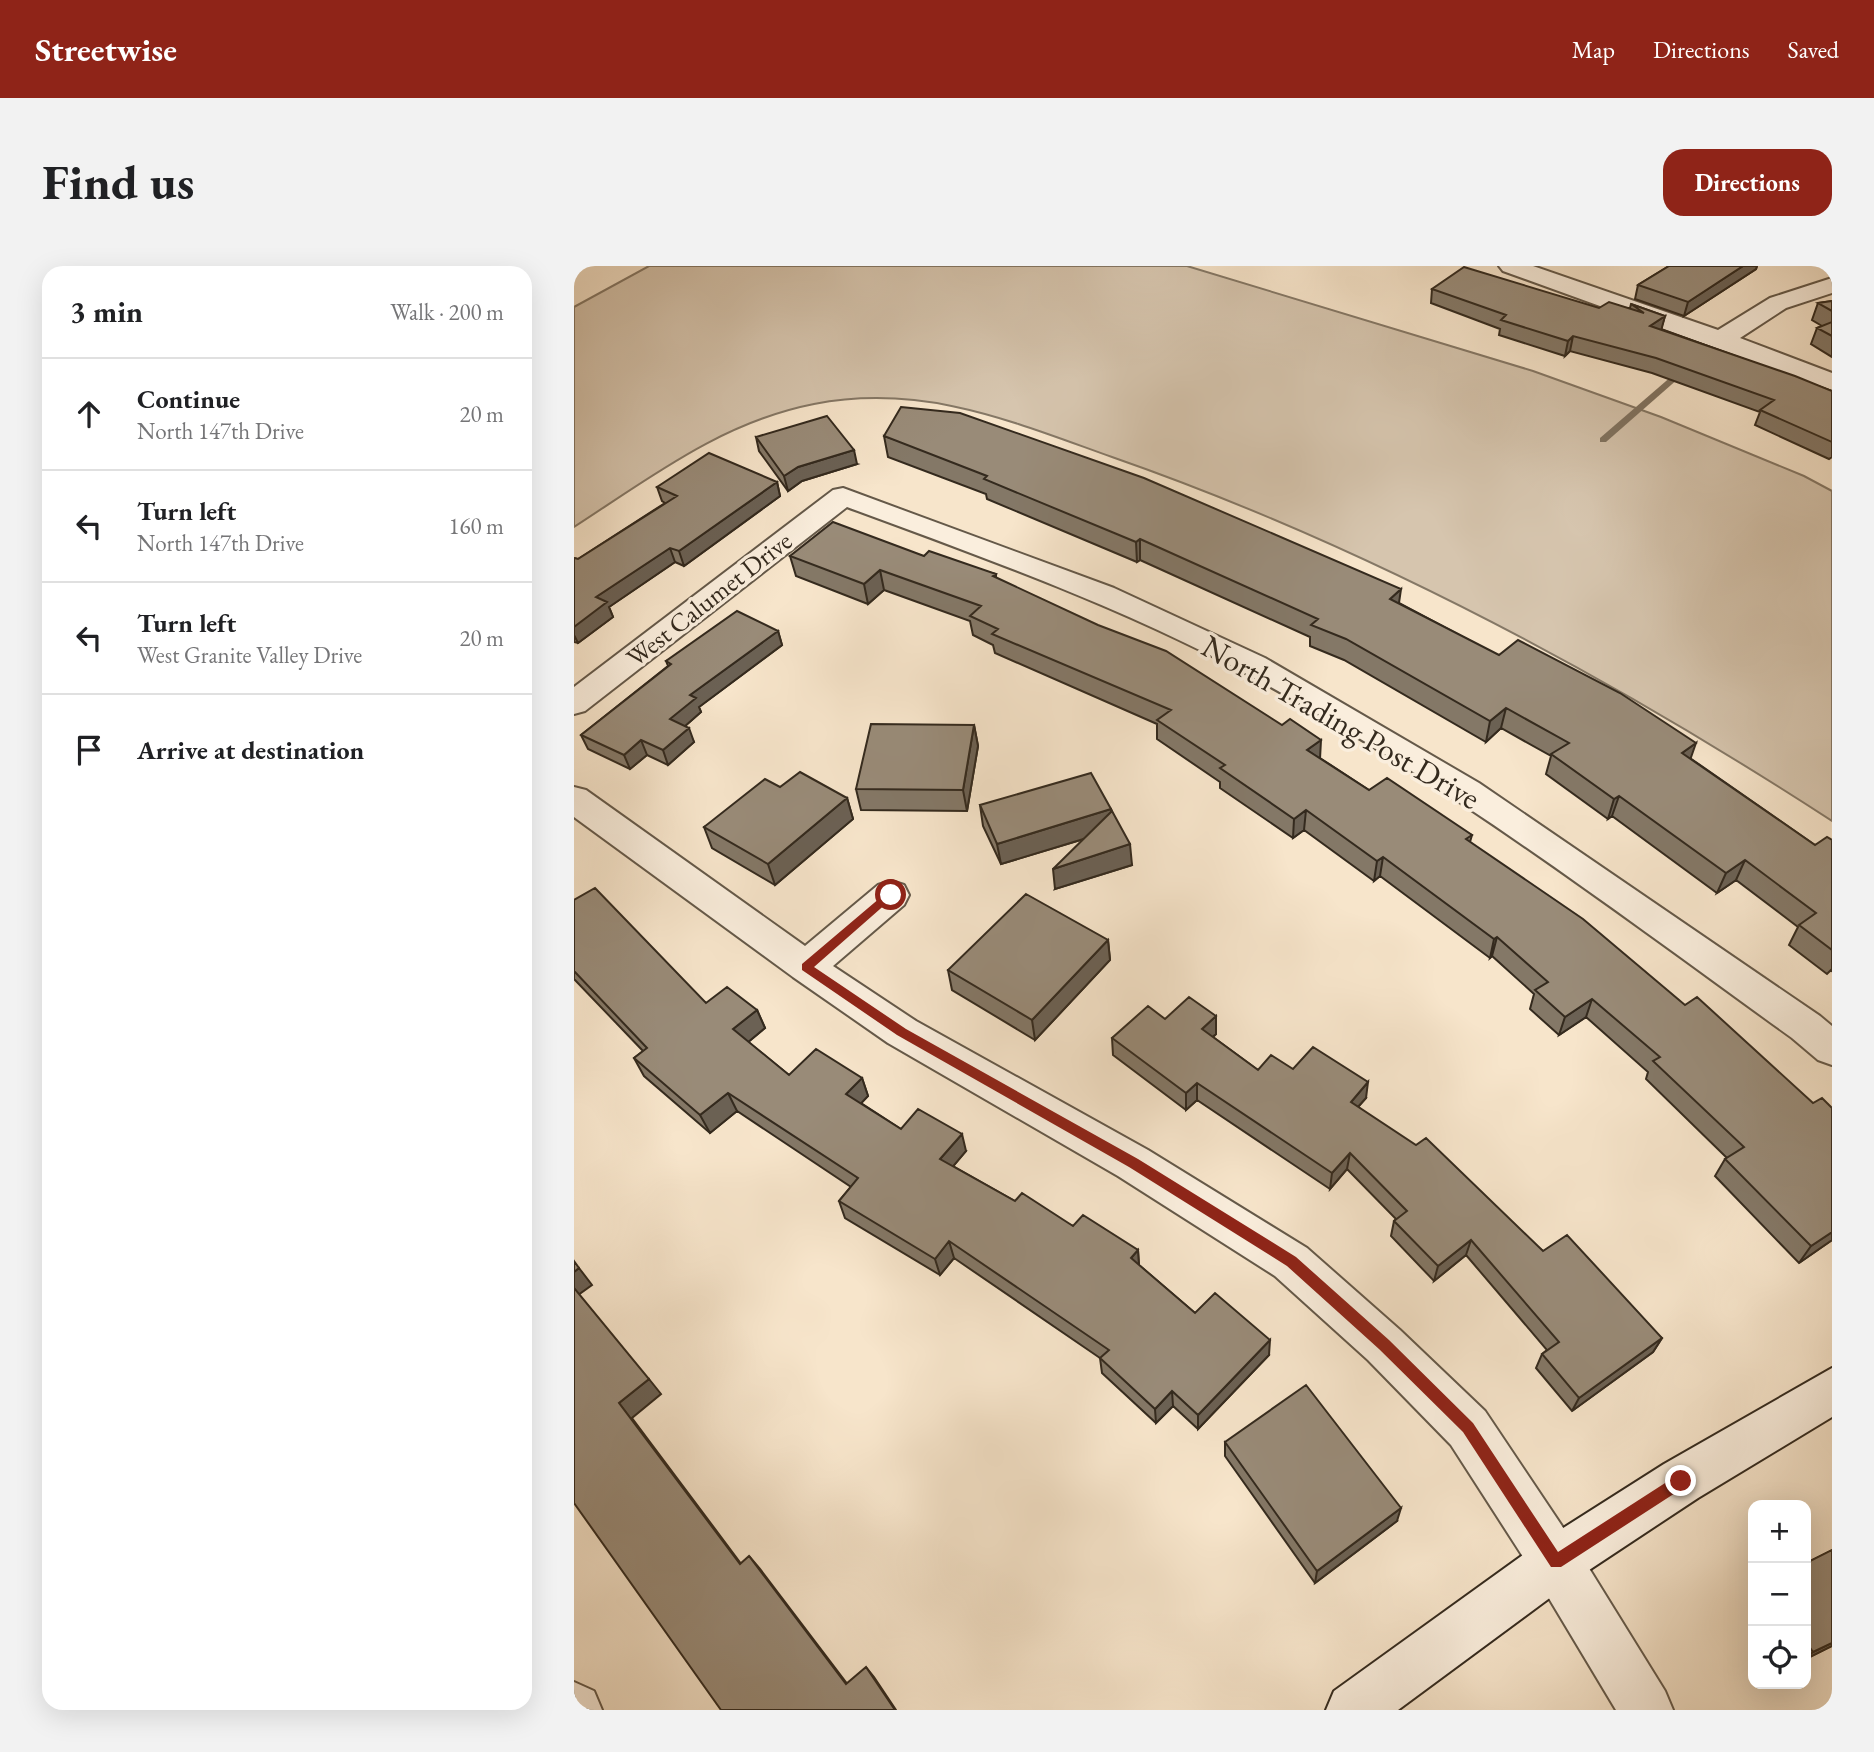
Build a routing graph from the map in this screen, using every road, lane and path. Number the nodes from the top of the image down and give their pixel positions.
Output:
1 (1511, 266) edge
2 (1832, 285) edge
3 (1721, 339) junction
4 (1832, 382) edge
5 (843, 496) joint
6 (574, 703) edge
7 (574, 799) edge
8 (891, 895) dead end
9 (806, 967) junction
10 (1832, 1049) edge
11 (1832, 1391) edge
12 (1556, 1562) junction
13 (1353, 1710) edge
14 (1646, 1710) edge

1 - 3 street
2 - 3 street
3 - 4 street
5 - 6 street, West Calumet Drive
5 - 10 street, North Trading Post Drive
7 - 9 street
8 - 9 street
9 - 12 street
11 - 12 street
12 - 13 street
12 - 14 street

